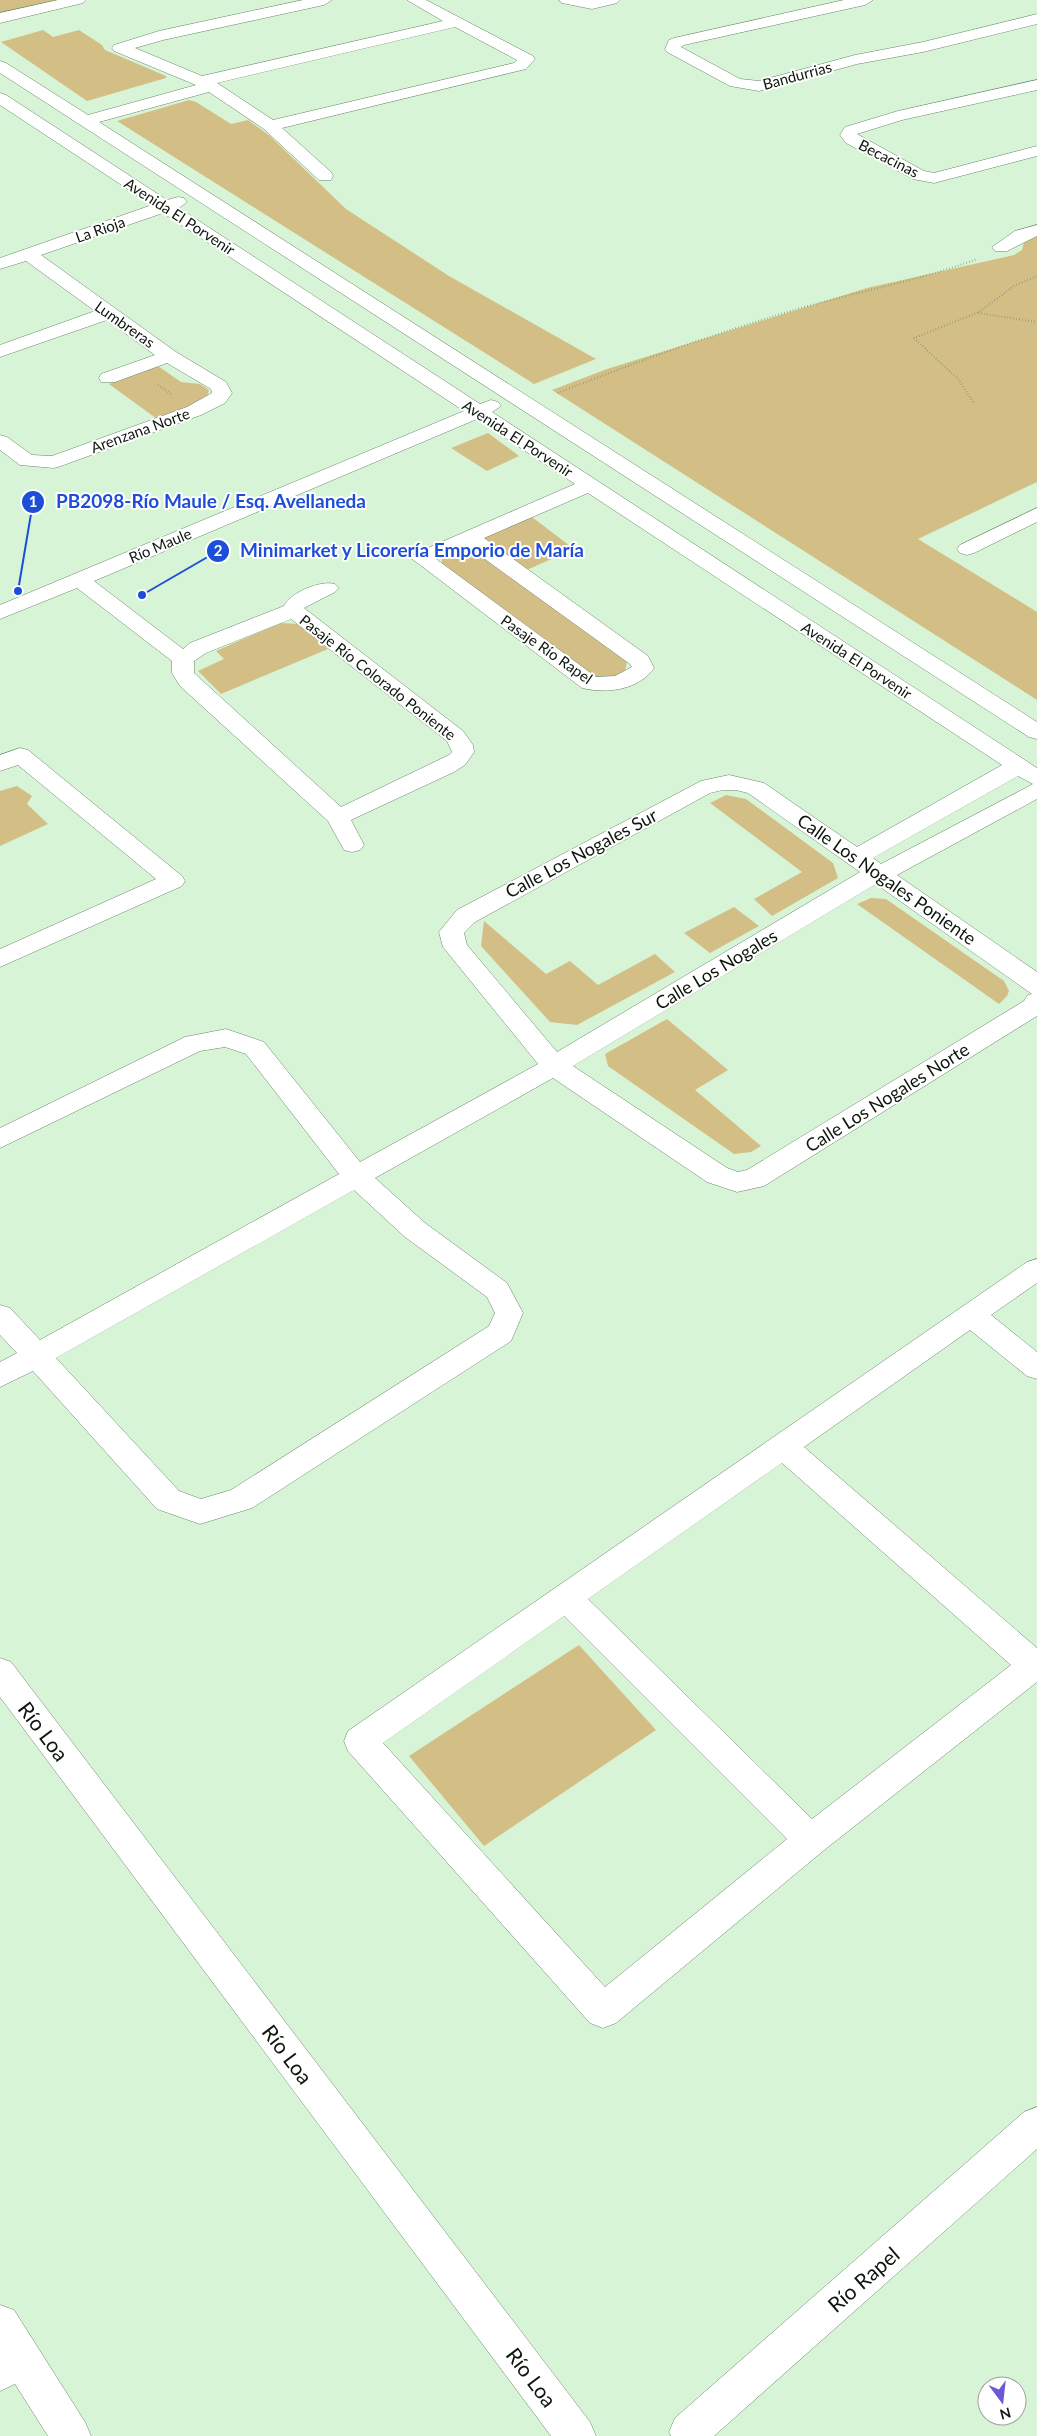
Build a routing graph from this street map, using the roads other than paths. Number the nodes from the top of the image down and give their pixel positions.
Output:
1 (78, 0) edge
2 (324, 0) edge
3 (415, 0) edge
4 (568, 0) edge
5 (612, 0) edge
6 (865, 0) edge
7 (0, 18) edge
8 (1037, 19) edge
9 (457, 22) junction
10 (0, 66) edge
11 (202, 81) junction
12 (1037, 84) edge
13 (139, 91) junction
14 (0, 98) edge
15 (156, 102) junction
16 (71, 111) junction
17 (86, 121) junction
18 (270, 126) junction
19 (1037, 151) edge
20 (325, 176) dead end
21 (200, 194) junction
22 (166, 206) junction
23 (1037, 230) edge
24 (1001, 248) dead end
25 (28, 254) junction
26 (0, 264) edge
27 (108, 313) junction
28 (0, 351) edge
29 (169, 356) junction
30 (108, 378) dead end
31 (222, 393) joint
32 (514, 396) junction
33 (478, 412) junction
34 (0, 441) edge
35 (589, 485) junction
36 (1037, 514) edge
37 (470, 538) junction
38 (967, 549) dead end
39 (79, 580) junction
40 (328, 588) dead end
41 (293, 610) junction
42 (0, 613) edge
43 (183, 659) junction
44 (1037, 732) edge
45 (0, 764) edge
46 (1028, 772) edge
47 (732, 781) joint
48 (1037, 790) edge
49 (338, 816) junction
50 (352, 845) dead end
51 (856, 857) junction
52 (880, 873) junction
53 (0, 959) edge
54 (1036, 998) edge
55 (554, 1066) junction
56 (0, 1139) edge
57 (356, 1176) junction
58 (1037, 1269) edge
59 (971, 1315) junction
60 (0, 1316) edge
61 (36, 1358) junction
62 (1037, 1368) edge
63 (0, 1376) edge
64 (783, 1446) junction
65 (566, 1597) junction
66 (1036, 1664) edge
67 (0, 1672) edge
68 (811, 1840) junction
69 (1037, 2125) edge
70 (0, 2324) edge
71 (10, 2363) edge
72 (689, 2432) dead end
73 (70, 2436) edge
74 (576, 2436) edge

1 - 7 street
2 - 11 street
3 - 9 street
4 - 5 street
6 - 8 street, Bandurrias
9 - 11 street
9 - 18 street
10 - 16 street, Avenida El Porvenir
11 - 13 street
11 - 15 street
11 - 18 street
12 - 19 street, Becacinas
13 - 15 street
13 - 16 street
14 - 22 street, Avenida El Porvenir
15 - 17 street
16 - 17 street, Avenida El Porvenir
17 - 21 street, Avenida El Porvenir
18 - 20 street
21 - 22 street, La Rioja
21 - 32 street, Avenida El Porvenir
22 - 25 street, La Rioja
22 - 33 street, Avenida El Porvenir
23 - 24 street
25 - 26 street, La Rioja
25 - 27 street, Lumbreras
27 - 28 street
27 - 29 street, Lumbreras
29 - 30 street
29 - 31 street, Lumbreras
31 - 34 street, Arenzana Norte
32 - 33 street, Río Maule
32 - 44 street, Avenida El Porvenir
33 - 35 street, Avenida El Porvenir
33 - 39 street, Río Maule
35 - 37 street
35 - 46 street, Avenida El Porvenir
36 - 38 street
37 - 37 street, Pasaje Río Rapel
39 - 42 street, Río Maule
39 - 43 street
40 - 41 street
41 - 43 street
41 - 49 street, Pasaje Río Colorado Poniente
43 - 49 street
45 - 53 street
46 - 51 street
47 - 51 street, Calle Los Nogales Poniente
47 - 55 street, Calle Los Nogales Sur
48 - 52 street, Calle Los Nogales
49 - 50 street
51 - 52 street, Calle Los Nogales Poniente
52 - 54 street, Calle Los Nogales Poniente
52 - 55 street, Calle Los Nogales
54 - 55 street, Calle Los Nogales Norte
55 - 57 street, Calle Los Nogales
56 - 57 street
57 - 61 street, Calle Los Nogales
57 - 61 street
58 - 59 street
59 - 62 street
59 - 64 street
60 - 61 street
61 - 63 street, Calle Los Nogales
64 - 65 street
64 - 66 street
65 - 68 street
65 - 68 street
66 - 68 street
67 - 74 street, Río Loa
69 - 72 street, Río Rapel
70 - 71 street
71 - 73 street

